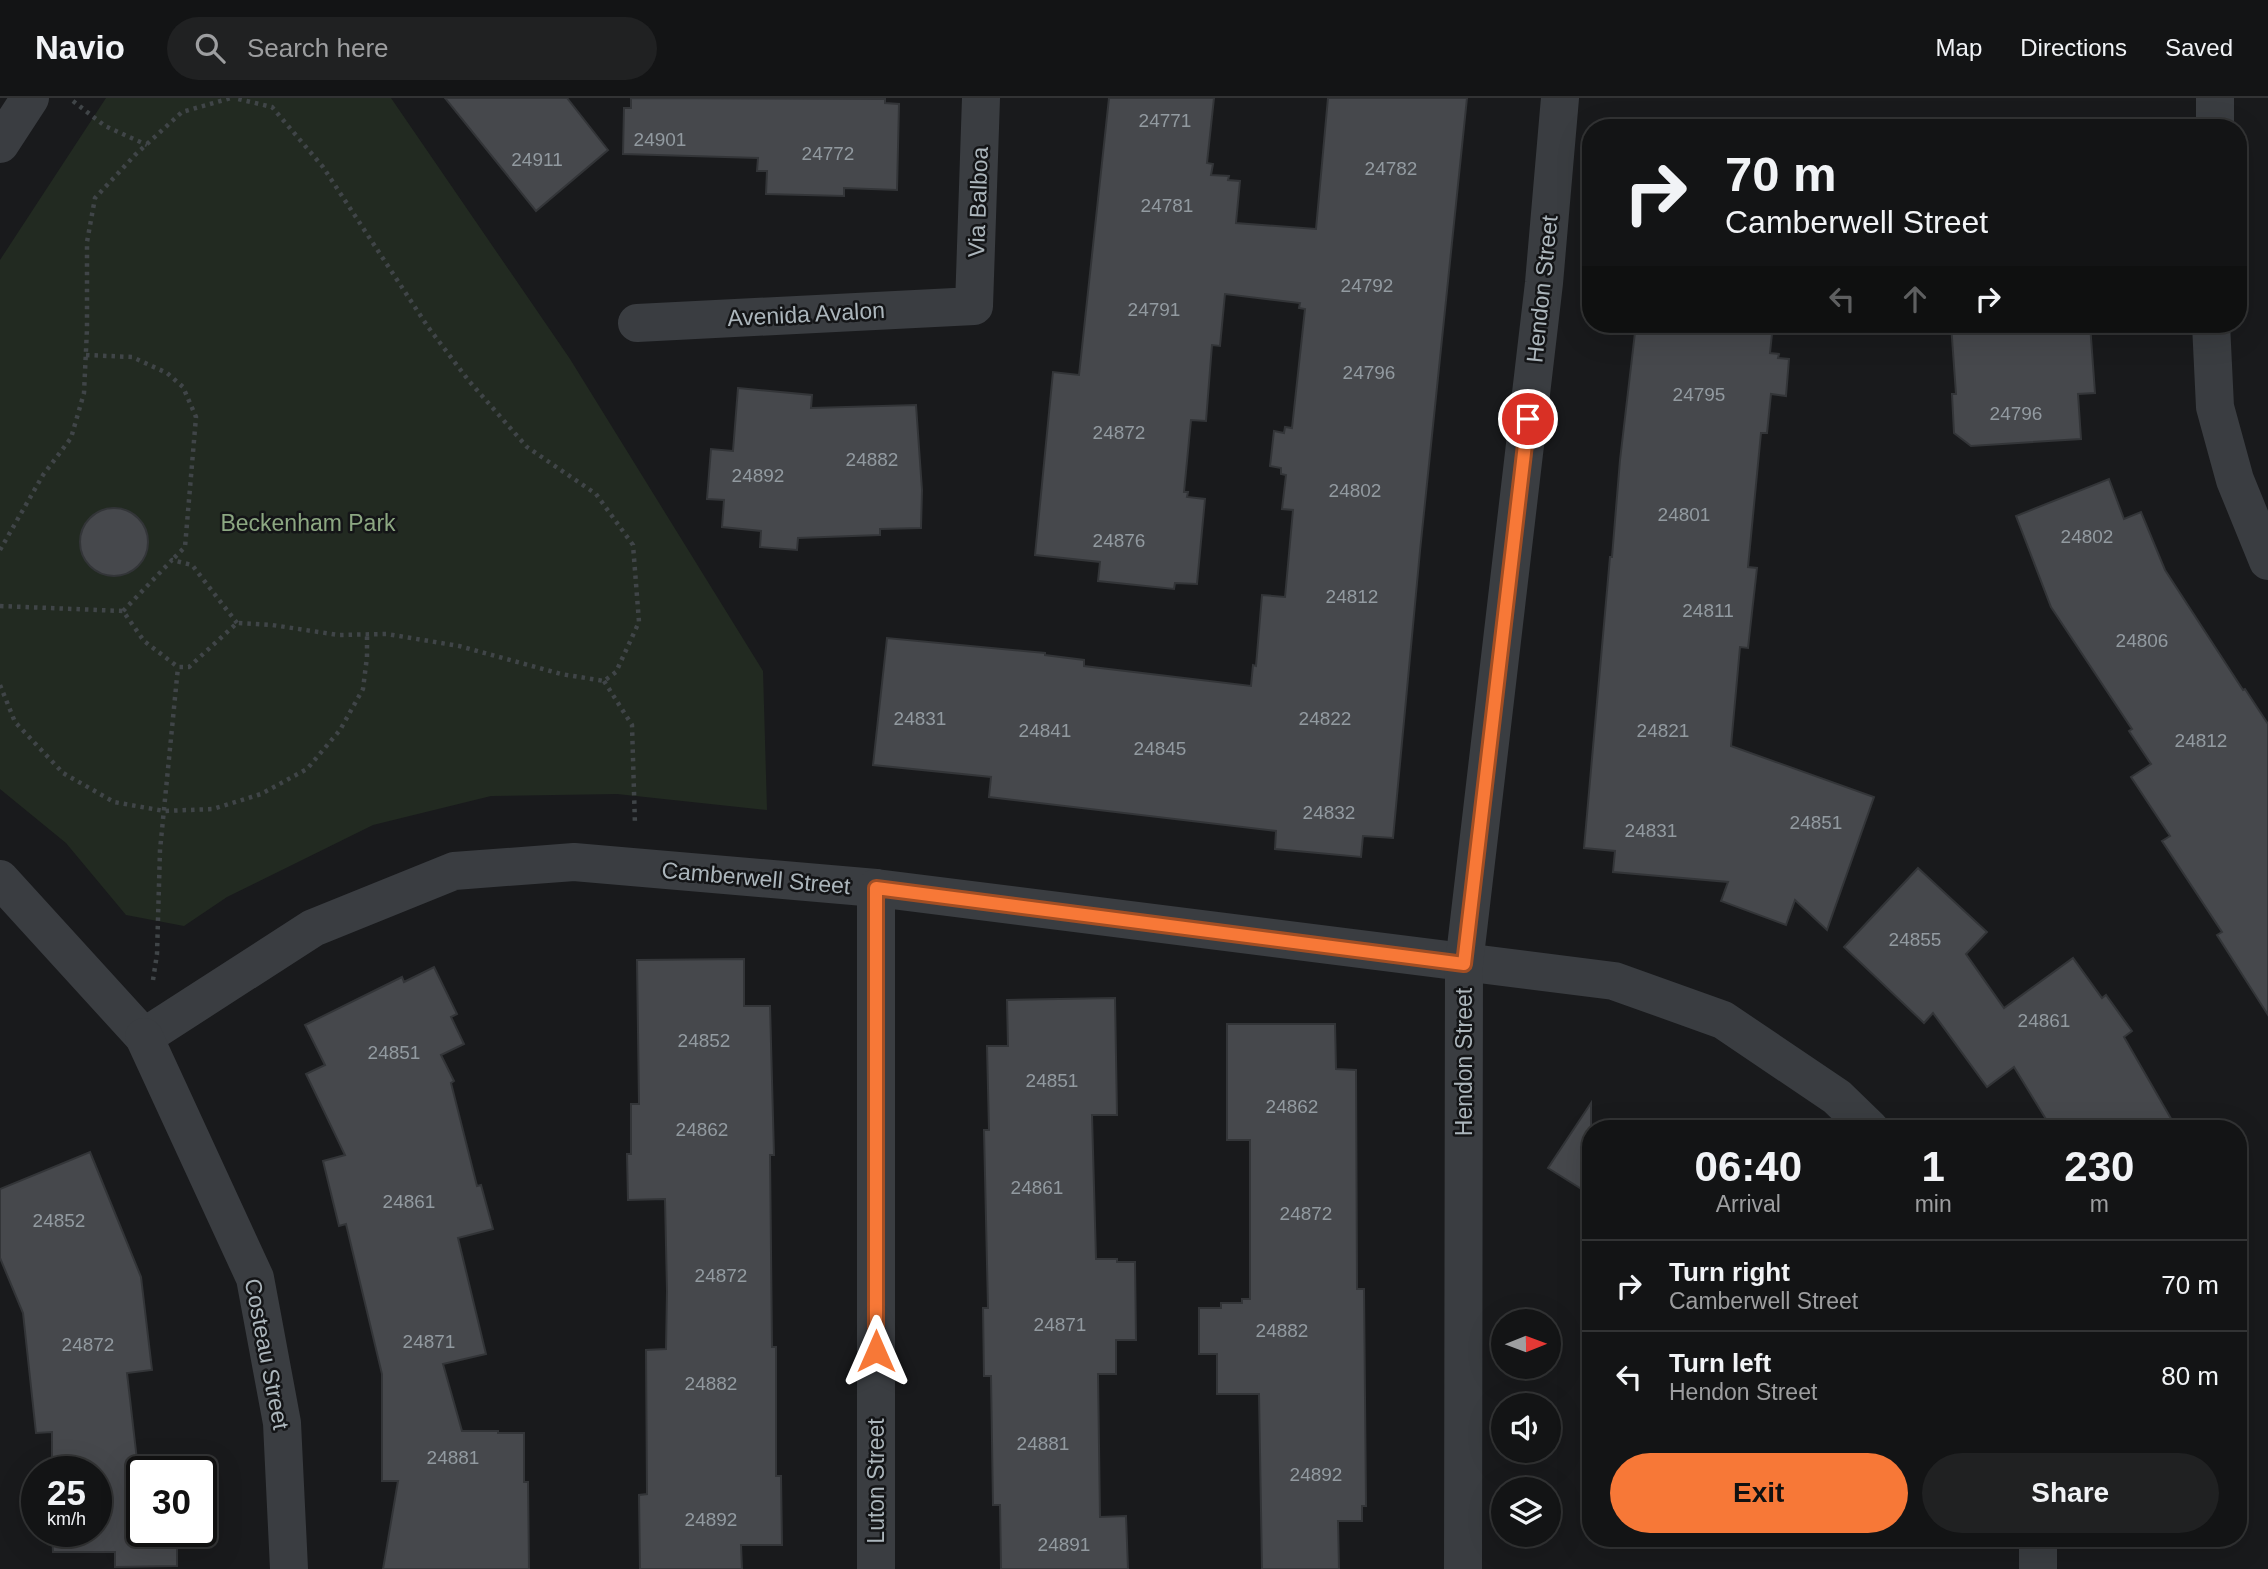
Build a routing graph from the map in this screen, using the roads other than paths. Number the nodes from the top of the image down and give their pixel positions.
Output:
1 (30, 98) edge
2 (981, 98) edge
3 (1560, 98) edge
4 (2216, 98) edge
5 (2215, 119) edge
6 (0, 144) edge
7 (974, 306) joint
8 (637, 323) dead end
9 (2211, 333) edge
10 (2268, 561) edge
11 (0, 879) edge
12 (876, 888) junction
13 (1464, 964) junction
14 (144, 1037) junction
15 (1860, 1120) edge
16 (2038, 1547) edge
17 (289, 1569) edge
18 (876, 1569) edge
19 (1463, 1569) edge
20 (2038, 1569) edge

1 - 6 street
2 - 7 street, Via Balboa
3 - 13 street, Hendon Street
4 - 5 street
7 - 8 street, Avenida Avalon
9 - 10 street
11 - 14 street
12 - 13 street, Camberwell Street
12 - 14 street, Camberwell Street
12 - 18 street, Luton Street
13 - 15 street, Camberwell Street
13 - 19 street, Hendon Street
14 - 17 street, Costeau Street
16 - 20 street

